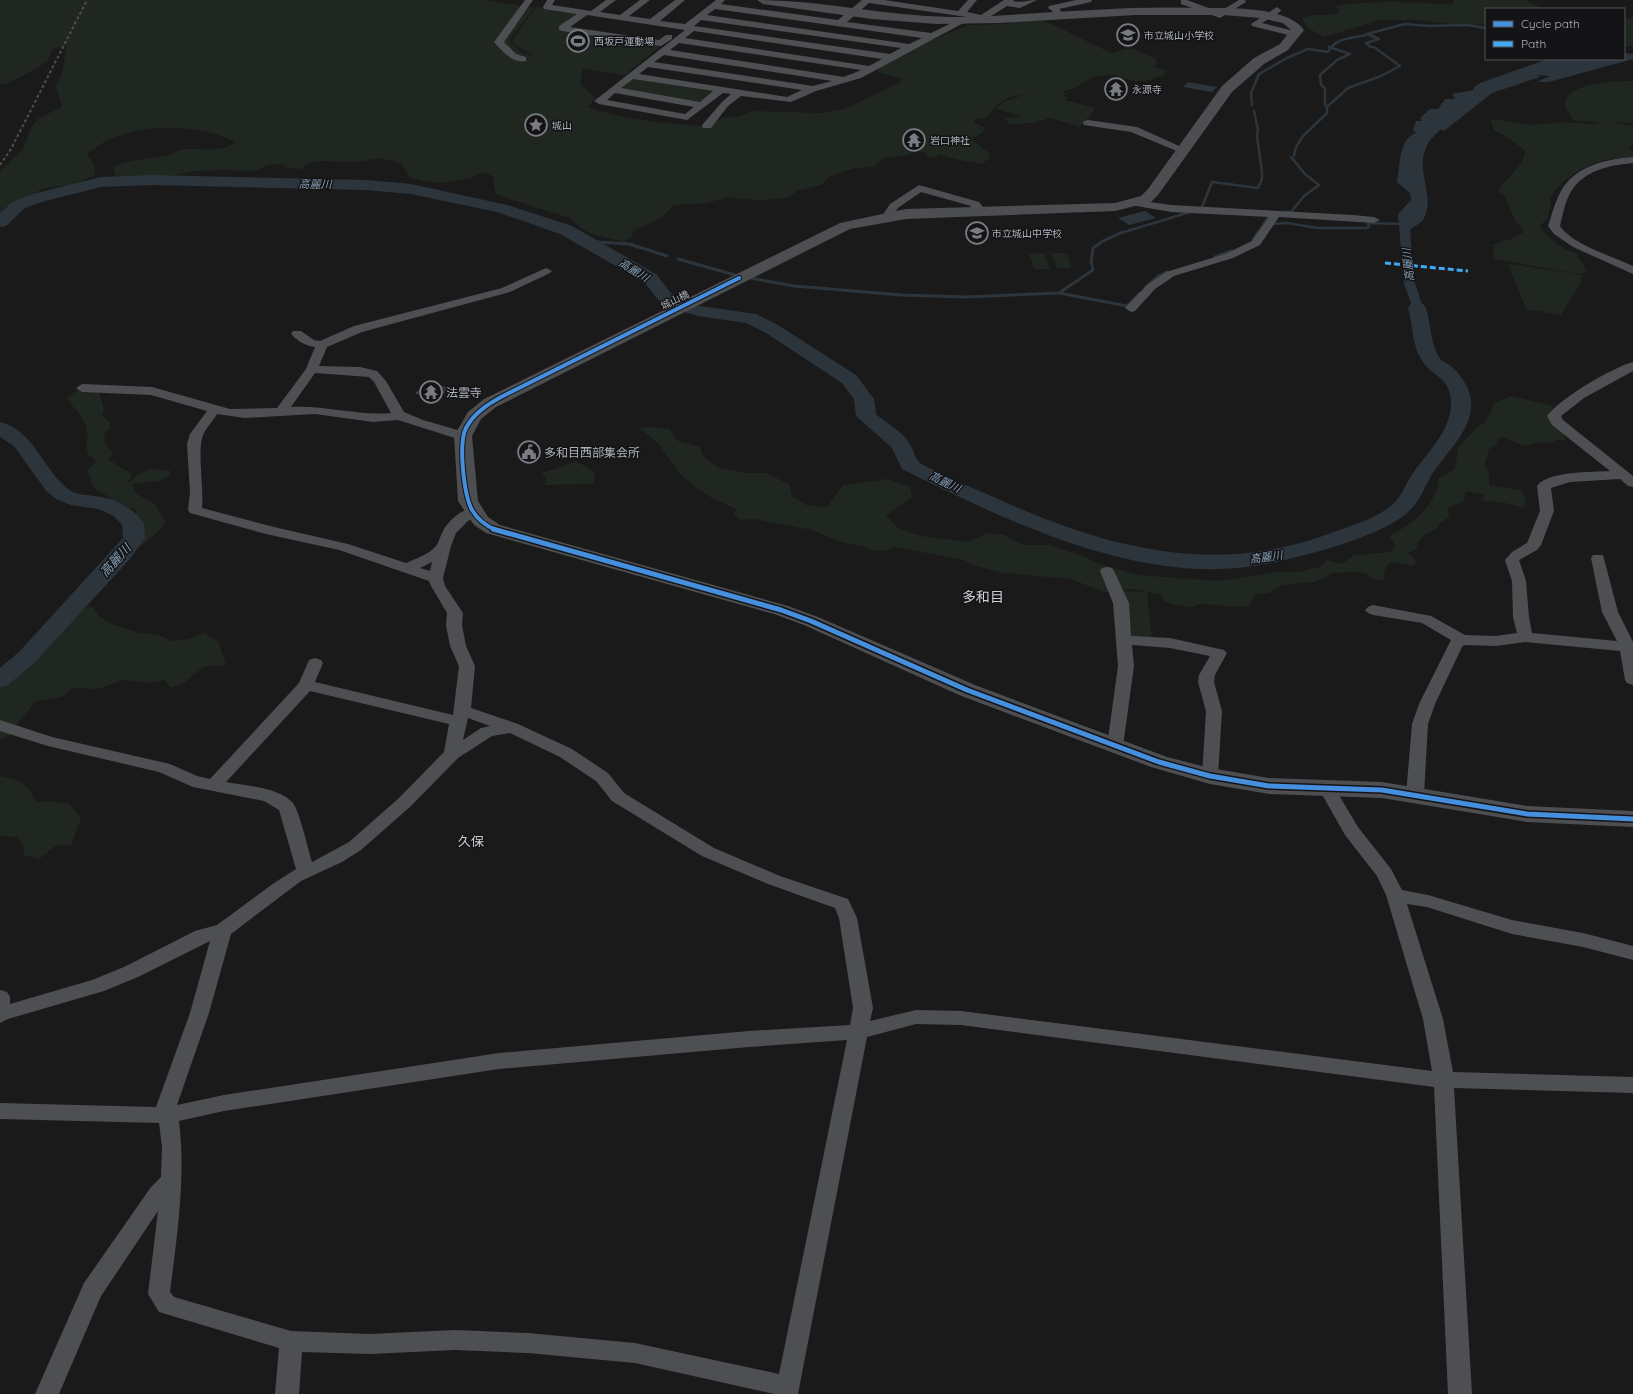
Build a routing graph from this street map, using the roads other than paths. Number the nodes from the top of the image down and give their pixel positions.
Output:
1 (528, 0) edge
2 (551, 0) edge
3 (612, 0) edge
4 (646, 0) edge
5 (681, 0) edge
6 (721, 0) edge
7 (763, 0) edge
8 (867, 0) edge
9 (939, 0) edge
10 (973, 0) edge
11 (1033, 0) edge
12 (1088, 0) edge
13 (1201, 0) edge
14 (900, 2) edge
15 (1008, 2) edge
16 (1184, 2) junction
17 (1242, 2) junction
18 (713, 6) junction
19 (930, 9) junction
20 (1277, 10) junction
21 (854, 13) junction
22 (588, 14) junction
23 (1060, 14) junction
24 (699, 17) junction
25 (963, 17) junction
26 (621, 18) junction
27 (980, 20) junction
28 (651, 23) junction
29 (838, 24) junction
30 (685, 29) junction
31 (822, 34) junction
32 (1295, 34) junction
33 (931, 36) junction
34 (673, 38) junction
35 (806, 45) junction
36 (910, 47) junction
37 (662, 52) junction
38 (790, 56) junction
39 (891, 57) junction
40 (523, 59) dead end
41 (647, 64) junction
42 (772, 68) junction
43 (871, 68) junction
44 (631, 76) junction
45 (846, 79) junction
46 (755, 80) junction
47 (814, 89) junction
48 (613, 90) junction
49 (721, 90) junction
50 (738, 93) junction
51 (702, 105) junction
52 (1088, 122) dead end
53 (707, 126) dead end
54 (1183, 150) junction
55 (1633, 160) edge
56 (1135, 203) junction
57 (974, 212) junction
58 (1276, 214) junction
59 (887, 216) junction
60 (1374, 220) dead end
61 (546, 271) dead end
62 (1633, 271) edge
63 (1131, 308) dead end
64 (298, 334) dead end
65 (322, 345) junction
66 (1633, 366) edge
67 (312, 369) junction
68 (82, 388) dead end
69 (214, 410) junction
70 (282, 412) junction
71 (400, 416) junction
72 (463, 436) junction
73 (1628, 479) edge
74 (473, 512) junction
75 (444, 547) junction
76 (1598, 558) dead end
77 (408, 568) junction
78 (1107, 570) dead end
79 (436, 578) junction
80 (1372, 610) dead end
81 (1525, 637) junction
82 (1124, 640) junction
83 (1461, 640) junction
84 (1630, 646) edge
85 (315, 663) dead end
86 (1633, 680) edge
87 (306, 685) junction
88 (461, 716) junction
89 (0, 725) edge
90 (512, 728) junction
91 (1115, 746) junction
92 (452, 754) junction
93 (1210, 776) junction
94 (213, 786) junction
95 (1327, 789) junction
96 (1415, 795) junction
97 (1633, 819) edge
98 (306, 873) junction
99 (1395, 895) junction
100 (223, 930) junction
101 (1633, 954) edge
102 (0, 1010) edge
103 (857, 1032) junction
104 (1444, 1080) junction
105 (1633, 1085) edge
106 (0, 1110) edge
107 (166, 1115) junction
108 (172, 1180) junction
109 (291, 1341) junction
110 (786, 1390) edge
111 (47, 1394) edge
112 (287, 1394) edge
113 (1460, 1394) edge

1 - 40 street
2 - 22 street
3 - 22 street
4 - 26 street
5 - 28 street
6 - 18 street
7 - 21 street
8 - 14 street
8 - 21 street
9 - 19 street
10 - 25 street
11 - 15 street
12 - 23 street
13 - 16 street
13 - 17 street
14 - 19 street
15 - 27 street
16 - 17 street
16 - 23 street
17 - 20 street
18 - 24 street
18 - 29 street
19 - 25 street
20 - 32 street
20 - 32 street
21 - 25 street
21 - 29 street
22 - 26 street
22 - 34 street
23 - 27 street
24 - 30 street
24 - 31 street
25 - 27 street
25 - 33 street
26 - 28 street
28 - 30 street
29 - 31 street
29 - 33 street
30 - 34 street
30 - 35 street
31 - 35 street
31 - 36 street
32 - 54 street, 城山橋
33 - 36 street
34 - 37 street
34 - 38 street
35 - 38 street
35 - 39 street
36 - 39 street
37 - 41 street
37 - 42 street
38 - 42 street
38 - 43 street
39 - 43 street
41 - 44 street
41 - 46 street
42 - 45 street
42 - 46 street
43 - 45 street
44 - 48 street
44 - 49 street
45 - 47 street
46 - 47 street
46 - 50 street
47 - 50 street
48 - 51 street
48 - 51 street
49 - 50 street
49 - 51 street
50 - 53 street
52 - 54 street
54 - 56 street, 城山橋
55 - 62 street
56 - 57 street, 城山橋
56 - 58 street
57 - 59 street, 城山橋
57 - 59 street
58 - 60 street
58 - 63 street
59 - 72 street, 城山橋
61 - 65 street
64 - 65 street
65 - 67 street
66 - 73 street
67 - 70 street
67 - 71 street
68 - 69 street
69 - 70 street
69 - 77 street
70 - 71 street
71 - 72 street
72 - 74 street
73 - 81 street
74 - 75 street
74 - 91 street
75 - 77 street
75 - 79 street
76 - 84 street
77 - 79 street
78 - 82 street
79 - 88 street
80 - 83 street
81 - 83 street
81 - 84 street
82 - 91 street
82 - 93 street
83 - 96 street
84 - 86 street
85 - 87 street
87 - 88 street
87 - 94 street
88 - 90 street
88 - 92 street
89 - 94 street
90 - 92 street
90 - 103 street
91 - 93 street
92 - 98 street
93 - 95 street
94 - 98 street
95 - 96 street
95 - 99 street
96 - 97 street
98 - 100 street
99 - 101 street
99 - 104 street
100 - 102 street
100 - 107 street
103 - 104 street
103 - 107 street
103 - 110 street
104 - 105 street
104 - 113 street
106 - 107 street
107 - 108 street
108 - 109 street
108 - 111 street
109 - 110 street
109 - 112 street

